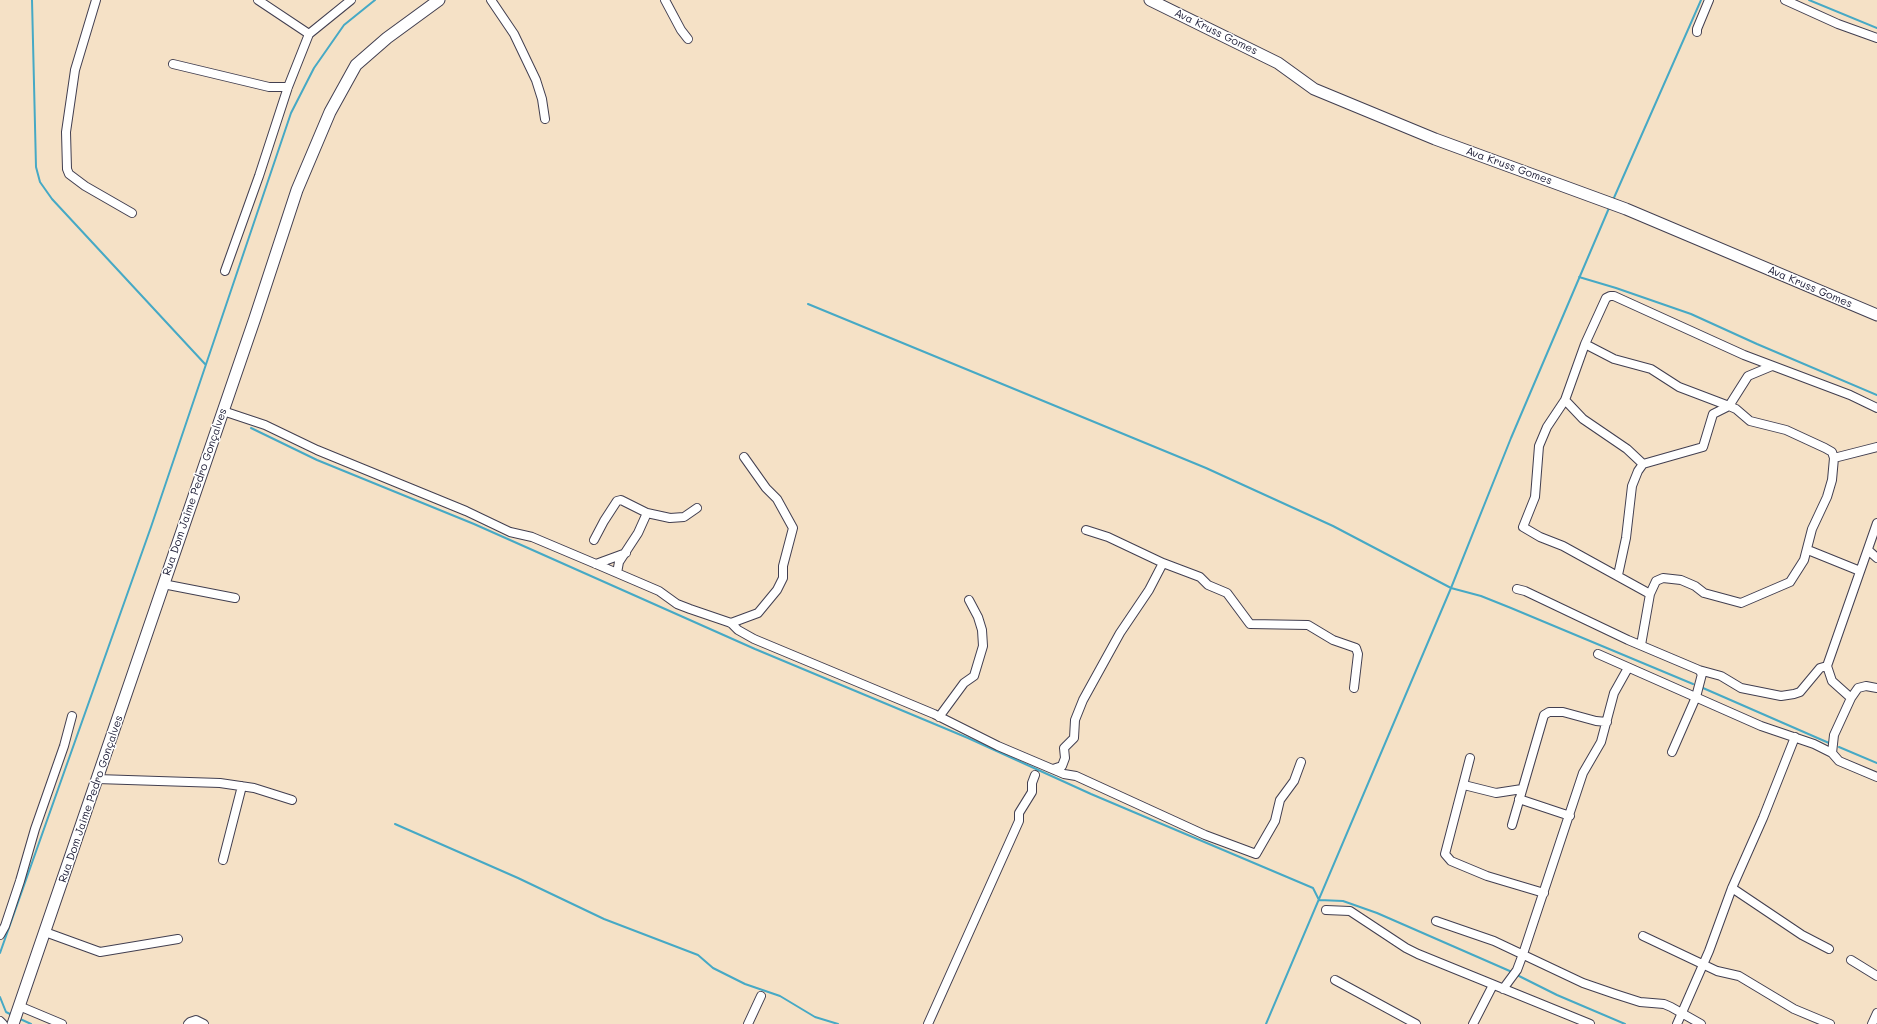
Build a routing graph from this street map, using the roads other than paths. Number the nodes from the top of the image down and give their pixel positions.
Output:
1 (96, 0) edge
2 (258, 0) edge
3 (351, 0) edge
4 (438, 0) edge
5 (492, 0) edge
6 (665, 0) edge
7 (1150, 0) edge
8 (1709, 0) edge
9 (1785, 0) edge
10 (1697, 32) dead end
11 (309, 34) junction
12 (1877, 38) edge
13 (688, 40) dead end
14 (173, 64) dead end
15 (288, 87) junction
16 (545, 119) dead end
17 (132, 213) dead end
18 (225, 271) dead end
19 (1877, 315) edge
20 (1585, 344) junction
21 (1772, 366) junction
22 (1565, 400) junction
23 (1729, 406) junction
24 (1877, 408) edge
25 (223, 411) junction
26 (1877, 447) edge
27 (744, 457) dead end
28 (1834, 458) junction
29 (1644, 464) junction
30 (697, 508) dead end
31 (647, 513) junction
32 (1877, 523) edge
33 (1086, 530) dead end
34 (594, 540) dead end
35 (1808, 550) junction
36 (1868, 550) junction
37 (626, 553) junction
38 (1877, 558) edge
39 (1163, 563) junction
40 (596, 564) junction
41 (1860, 571) junction
42 (617, 574) junction
43 (1618, 576) junction
44 (163, 584) junction
45 (1517, 589) dead end
46 (1650, 594) junction
47 (235, 598) dead end
48 (969, 600) dead end
49 (731, 623) junction
50 (1641, 645) junction
51 (1598, 654) dead end
52 (1827, 666) junction
53 (1628, 668) junction
54 (1699, 670) junction
55 (1354, 688) dead end
56 (1877, 688) edge
57 (1696, 697) junction
58 (1851, 698) junction
59 (72, 716) dead end
60 (939, 717) junction
61 (1607, 722) junction
62 (1795, 737) junction
63 (1672, 752) dead end
64 (1832, 754) junction
65 (1470, 758) dead end
66 (1301, 762) dead end
67 (1053, 769) junction
68 (1035, 775) dead end
69 (1877, 777) edge
70 (97, 779) junction
71 (1464, 785) junction
72 (242, 786) junction
73 (1522, 789) junction
74 (1519, 799) junction
75 (292, 800) dead end
76 (1570, 816) junction
77 (1512, 824) dead end
78 (223, 860) dead end
79 (1732, 888) junction
80 (1544, 893) junction
81 (1326, 910) dead end
82 (1436, 921) dead end
83 (45, 932) junction
84 (0, 935) edge
85 (1643, 936) dead end
86 (178, 939) dead end
87 (1829, 949) dead end
88 (1523, 954) junction
89 (1851, 960) dead end
90 (1702, 965) junction
91 (1877, 976) edge
92 (1335, 980) dead end
93 (1493, 986) junction
94 (1502, 989) junction
95 (761, 996) dead end
96 (19, 1007) junction
97 (1682, 1013) junction
98 (1877, 1013) edge
99 (0, 1021) edge
100 (1404, 1022) edge
101 (3, 1024) edge
102 (13, 1024) edge
103 (62, 1024) edge
104 (188, 1024) edge
105 (204, 1024) edge
106 (748, 1024) edge
107 (928, 1024) edge
108 (1416, 1024) edge
109 (1473, 1024) edge
110 (1590, 1024) edge
111 (1677, 1024) edge
112 (1701, 1024) edge
113 (1830, 1024) edge
114 (1872, 1024) edge

1 - 17 street
2 - 11 street
3 - 11 street
4 - 25 main road, Rua Dom Jaime Pedro Gonçalves
5 - 16 street
6 - 13 street
7 - 19 main road, Ava Kruss Gomes
8 - 10 street
9 - 12 street
11 - 15 street
14 - 15 street
15 - 18 street
20 - 21 street
20 - 22 street
20 - 23 street
21 - 23 street
21 - 24 street
22 - 29 street
22 - 43 street
23 - 28 street
23 - 29 street
25 - 40 street
25 - 44 main road, Rua Dom Jaime Pedro Gonçalves
26 - 28 street
27 - 49 street
28 - 35 street
29 - 43 street
30 - 31 street
31 - 34 street
31 - 37 street
32 - 36 street
33 - 39 street
35 - 41 street
35 - 46 street
36 - 38 street
36 - 41 street
37 - 40 street
37 - 42 street
39 - 55 street
39 - 67 street
40 - 42 street
41 - 52 street
42 - 49 street
43 - 46 street
44 - 47 street
44 - 70 main road, Rua Dom Jaime Pedro Gonçalves
45 - 50 street
46 - 50 street
48 - 60 street
49 - 60 street
50 - 54 street
51 - 53 street
52 - 54 street
52 - 58 street
53 - 57 street
53 - 61 street
54 - 57 street
56 - 58 street
57 - 62 street
57 - 63 street
58 - 64 street
59 - 84 street
60 - 67 street
61 - 73 street
61 - 76 street
62 - 64 street
62 - 79 street
64 - 69 street
65 - 71 street
66 - 67 street
68 - 107 street
70 - 72 street
70 - 83 main road, Rua Dom Jaime Pedro Gonçalves
71 - 73 street
71 - 80 street
72 - 75 street
72 - 78 street
73 - 74 street
74 - 76 street
74 - 77 street
76 - 80 street
79 - 87 street
79 - 90 street
80 - 88 street
81 - 93 street
82 - 88 street
83 - 86 street
83 - 96 main road, Rua Dom Jaime Pedro Gonçalves
85 - 90 street
88 - 94 street
88 - 97 street
89 - 91 street
90 - 97 street
90 - 113 street
92 - 100 street
93 - 94 street
93 - 109 street
94 - 110 street
95 - 106 street
96 - 102 main road, Rua Dom Jaime Pedro Gonçalves
96 - 103 street
97 - 111 street
97 - 112 street
98 - 114 street
99 - 101 street
100 - 108 street
104 - 105 street

